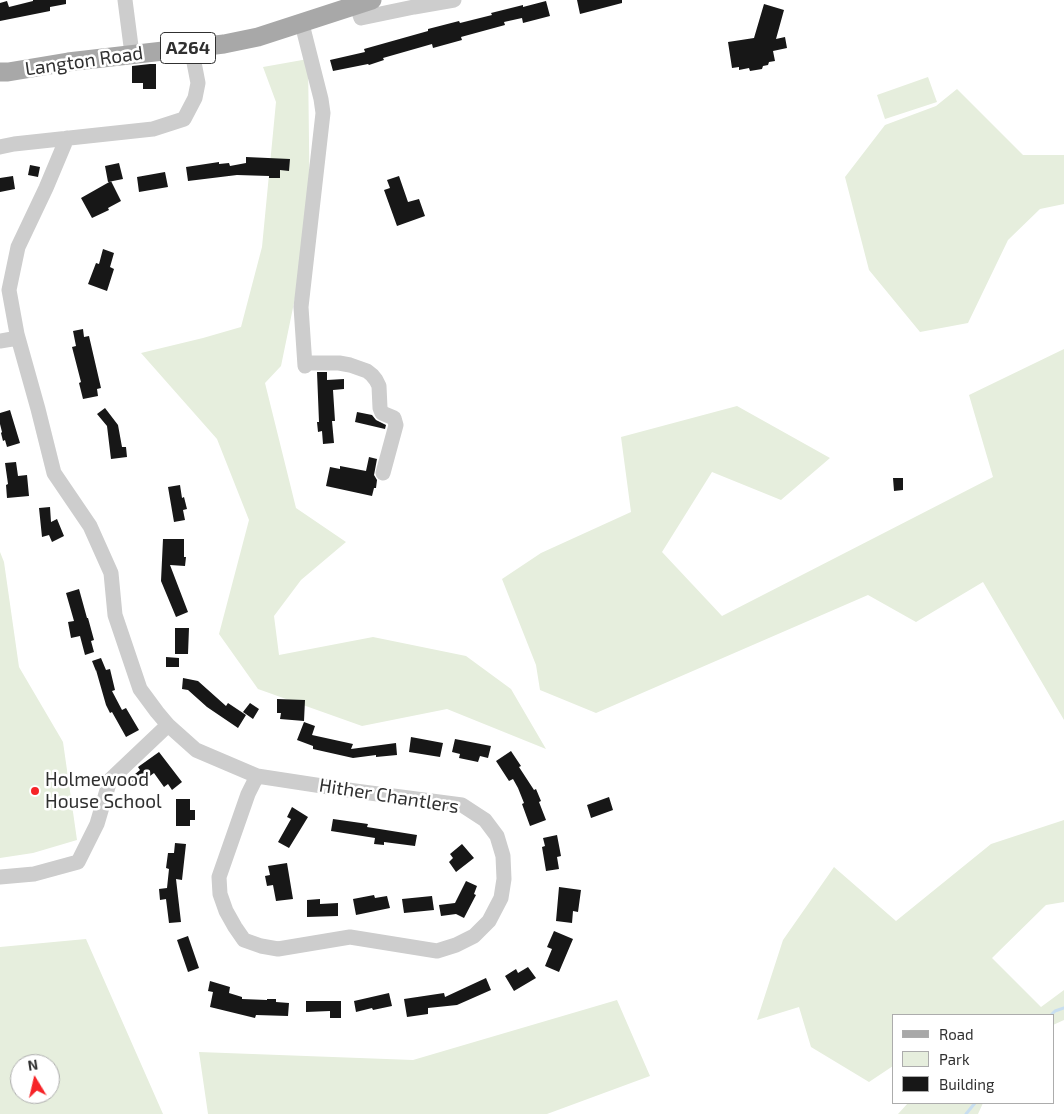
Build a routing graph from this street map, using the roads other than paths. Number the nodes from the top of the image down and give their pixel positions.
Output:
1 (125, 0) edge
2 (454, 0) edge
3 (364, 2) edge
4 (302, 24) junction
5 (191, 47) junction
6 (132, 54) junction
7 (0, 72) edge
8 (67, 138) junction
9 (0, 147) edge
10 (18, 338) junction
11 (0, 341) edge
12 (383, 473) dead end
13 (168, 725) junction
14 (257, 776) junction
15 (0, 876) edge

1 - 6 street
2 - 3 street
3 - 4 main road, Langton Road / A264
4 - 5 main road, Langton Road / A264
4 - 12 street
5 - 6 main road, Langton Road / A264
5 - 8 street
6 - 7 main road, Langton Road / A264
8 - 9 street
8 - 10 street, Hither Chantlers
10 - 11 street
10 - 13 street, Hither Chantlers
13 - 14 street, Hither Chantlers
13 - 15 street
14 - 14 street, Hither Chantlers

